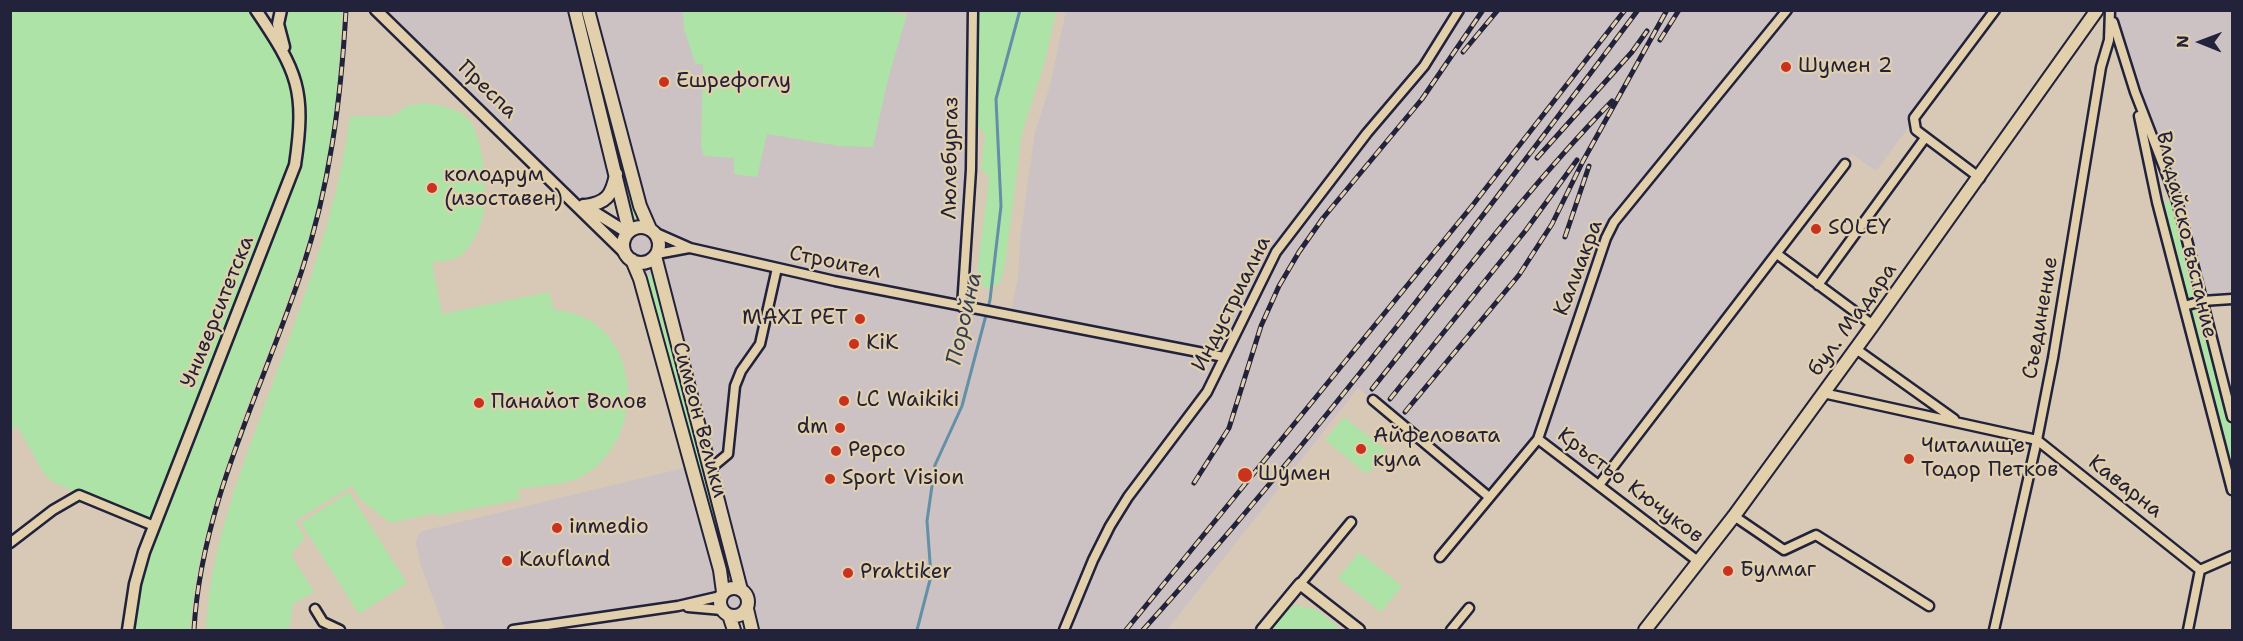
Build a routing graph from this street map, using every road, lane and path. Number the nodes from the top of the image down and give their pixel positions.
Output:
1 (256, 10) edge
2 (281, 10) edge
3 (376, 10) edge
4 (575, 10) edge
5 (588, 10) edge
6 (973, 10) edge
7 (1459, 10) edge
8 (1787, 10) edge
9 (1995, 10) edge
10 (2097, 10) edge
11 (2110, 14) edge
12 (288, 59) junction
13 (2135, 92) junction
14 (1925, 138) junction
15 (1845, 164) dead end
16 (616, 170) junction
17 (1980, 178) junction
18 (569, 198) junction
19 (585, 206) junction
20 (653, 231) junction
21 (628, 232) junction
22 (690, 248) junction
23 (1777, 254) junction
24 (656, 255) junction
25 (629, 256) junction
26 (777, 268) junction
27 (1818, 285) junction
28 (2232, 299) edge
29 (2202, 301) junction
30 (2184, 306) junction
31 (962, 307) junction
32 (1873, 325) junction
33 (1856, 349) junction
34 (1224, 357) junction
35 (1823, 393) junction
36 (1373, 400) dead end
37 (2232, 417) edge
38 (1956, 421) junction
39 (1538, 439) junction
40 (2037, 440) junction
41 (710, 469) junction
42 (1599, 485) junction
43 (2232, 490) edge
44 (1489, 497) junction
45 (1734, 516) junction
46 (1351, 522) dead end
47 (154, 526) junction
48 (10, 543) edge
49 (2232, 556) edge
50 (1440, 557) dead end
51 (1699, 562) junction
52 (2200, 570) junction
53 (1300, 584) junction
54 (741, 590) junction
55 (722, 594) junction
56 (678, 606) junction
57 (1929, 606) dead end
58 (1469, 608) dead end
59 (315, 609) dead end
60 (747, 609) junction
61 (725, 613) junction
62 (129, 630) edge
63 (340, 630) edge
64 (513, 630) edge
65 (734, 630) edge
66 (752, 630) edge
67 (1064, 630) edge
68 (1262, 630) edge
69 (1359, 630) edge
70 (1451, 630) edge
71 (1645, 630) edge
72 (1654, 630) edge
73 (1994, 630) edge
74 (2188, 630) edge

1 - 12 street, Университетска
2 - 12 street
3 - 18 street, Преспа
4 - 16 main road
5 - 20 main road
6 - 31 street, Люлебургаз
7 - 34 street, Индустриална
8 - 39 street, Калиакра
9 - 14 street
10 - 17 main road, бул. Мадара
11 - 13 street, Владайско въстание
11 - 40 street, Съединение
12 - 47 street, Университетска
13 - 29 street, Владайско въстание
13 - 30 street, Владайско въстание
14 - 17 street
14 - 27 street
15 - 23 street
16 - 19 main road
16 - 21 main road
17 - 32 main road, бул. Мадара
18 - 19 street
18 - 25 street, Преспа
19 - 21 street
20 - 21 main road
20 - 22 street
20 - 24 main road
21 - 25 main road
22 - 24 street
22 - 26 street, Строител
23 - 27 street
23 - 42 street
24 - 25 main road
24 - 41 main road
25 - 55 main road, Симеон Велики
26 - 31 street, Строител
26 - 41 street
27 - 32 street
28 - 29 street
29 - 30 street
29 - 37 street, Владайско въстание
30 - 43 street, Владайско въстание
31 - 34 street, Строител
32 - 33 main road, бул. Мадара
33 - 35 main road, бул. Мадара
33 - 38 street, Каварна
34 - 67 street, Индустриална
35 - 38 street, Каварна
35 - 45 main road, бул. Мадара
36 - 44 street
38 - 40 street, Каварна
39 - 42 street, Кръстьо Кючуков
39 - 44 street, Калиакра
40 - 52 street, Каварна
40 - 73 street, Съединение
41 - 54 main road
42 - 51 street, Кръстьо Кючуков
44 - 50 street, Калиакра
45 - 51 main road, бул. Мадара
45 - 57 street
46 - 53 street
47 - 48 street
47 - 62 street, Университетска
49 - 52 street
51 - 71 main road, бул. Мадара
51 - 72 main road, бул. Мадара
52 - 74 street
53 - 68 street
53 - 69 street
54 - 55 main road
54 - 60 main road
55 - 56 street
55 - 61 main road
56 - 61 street
56 - 64 street
58 - 70 street
59 - 63 street
60 - 61 main road
60 - 66 main road
61 - 65 main road

